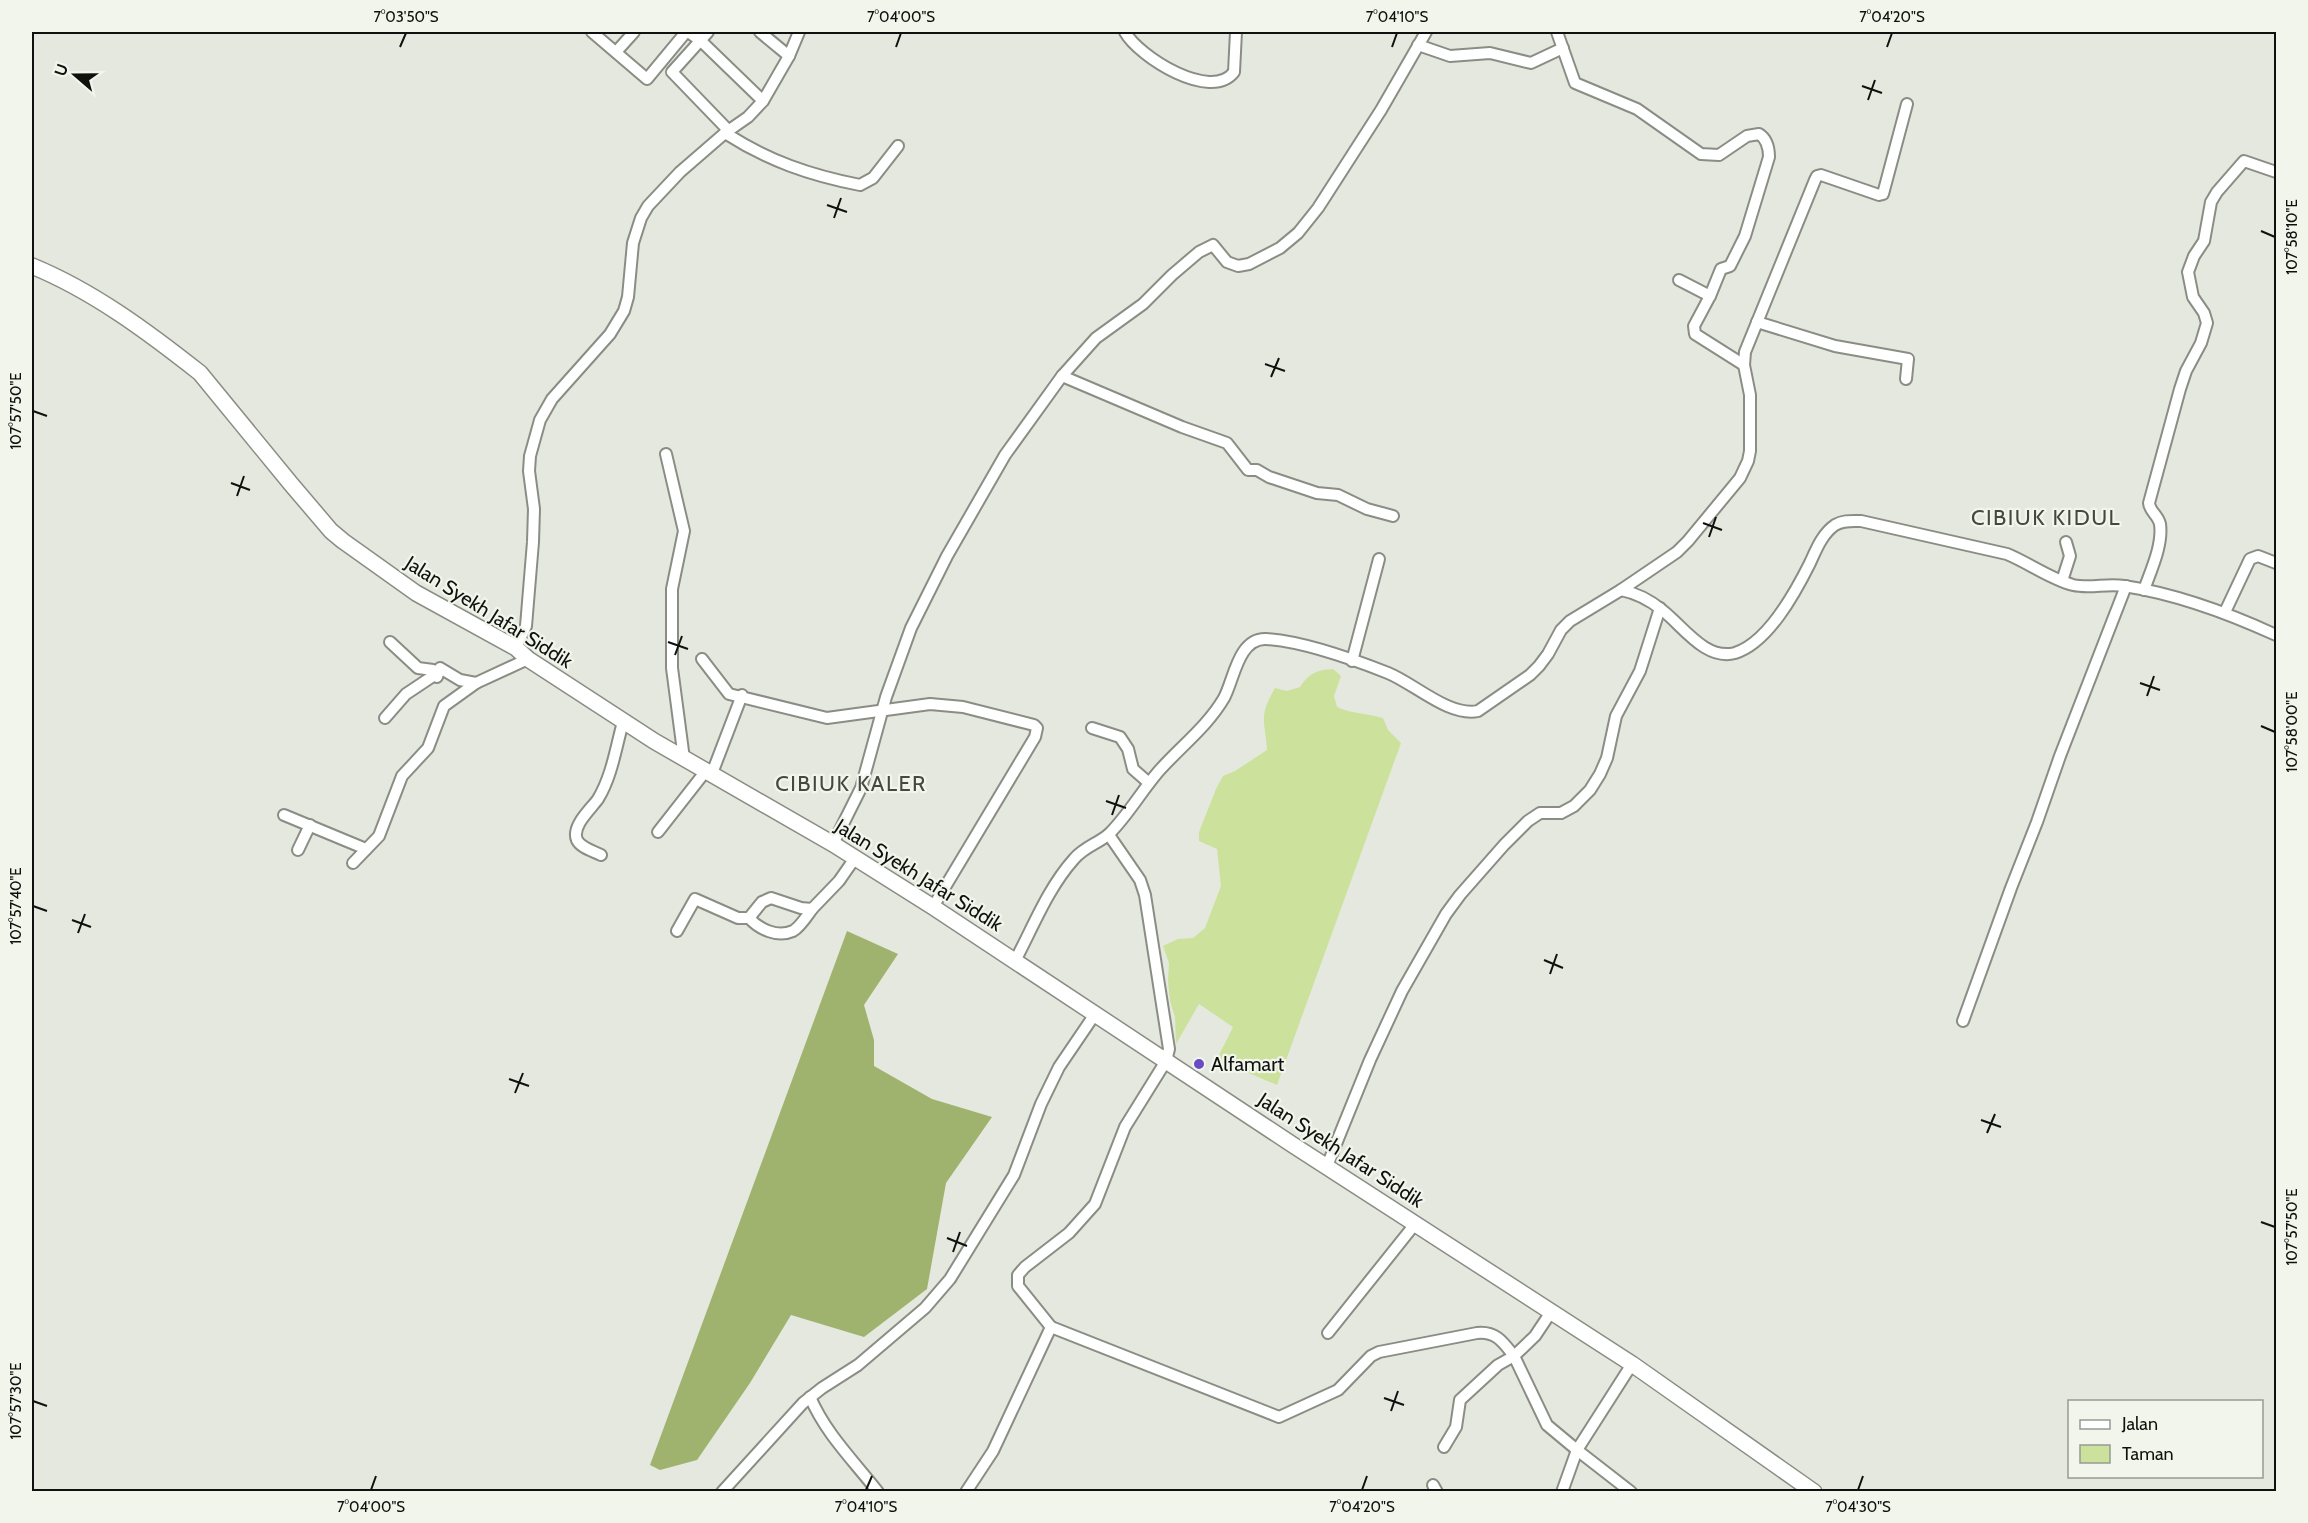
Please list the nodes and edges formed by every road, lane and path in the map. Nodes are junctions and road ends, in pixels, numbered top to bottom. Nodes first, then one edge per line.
1 (592, 32) edge
2 (634, 32) edge
3 (687, 32) edge
4 (708, 32) edge
5 (760, 32) edge
6 (799, 32) edge
7 (1125, 32) edge
8 (1236, 32) edge
9 (1426, 32) edge
10 (1557, 32) edge
11 (700, 41) junction
12 (1418, 45) junction
13 (1563, 48) junction
14 (616, 52) junction
15 (789, 56) junction
16 (763, 101) junction
17 (1907, 104) dead end
18 (727, 132) junction
19 (897, 146) dead end
20 (2277, 172) edge
21 (32, 266) edge
22 (1679, 280) dead end
23 (1710, 296) junction
24 (1757, 322) junction
25 (1744, 365) junction
26 (1062, 376) junction
27 (1906, 379) dead end
28 (666, 454) dead end
29 (1393, 516) dead end
30 (2066, 542) dead end
31 (1379, 559) dead end
32 (2277, 563) edge
33 (2062, 581) junction
34 (2126, 586) junction
35 (1621, 590) junction
36 (2144, 590) junction
37 (1660, 608) junction
38 (2225, 612) junction
39 (2277, 635) edge
40 (390, 642) dead end
41 (516, 648) junction
42 (528, 659) junction
43 (702, 659) dead end
44 (1352, 661) junction
45 (436, 674) junction
46 (476, 683) junction
47 (742, 695) junction
48 (882, 710) junction
49 (385, 718) dead end
50 (623, 722) junction
51 (1092, 728) dead end
52 (684, 759) junction
53 (708, 774) junction
54 (1149, 783) junction
55 (284, 815) dead end
56 (310, 825) junction
57 (658, 832) dead end
58 (1109, 835) junction
59 (833, 844) junction
60 (366, 849) junction
61 (298, 850) dead end
62 (601, 855) dead end
63 (855, 858) junction
64 (353, 863) dead end
65 (933, 907) junction
66 (812, 909) junction
67 (749, 918) junction
68 (678, 931) dead end
69 (1016, 961) junction
70 (1095, 1014) junction
71 (1963, 1021) dead end
72 (1166, 1061) junction
73 (1327, 1166) junction
74 (1415, 1224) junction
75 (1551, 1312) junction
76 (1051, 1327) junction
77 (1328, 1333) dead end
78 (1514, 1356) junction
79 (1632, 1364) junction
80 (810, 1397) junction
81 (1444, 1447) dead end
82 (1577, 1450) junction
83 (722, 1491) edge
84 (878, 1491) edge
85 (966, 1491) edge
86 (1562, 1491) edge
87 (1631, 1491) edge
88 (1814, 1491) edge

1 - 14 street
2 - 14 street
3 - 11 street
3 - 14 street
4 - 11 street
5 - 15 street
6 - 15 street
7 - 8 street
9 - 12 street
10 - 13 street
11 - 16 street
11 - 18 street
12 - 13 street
12 - 26 street
13 - 23 street
15 - 16 street
16 - 18 street
17 - 24 street
18 - 19 street
18 - 41 street
20 - 36 street
21 - 41 main road, Jalan Syekh Jafar Siddik
22 - 23 street
23 - 25 street
24 - 25 street
24 - 27 street
25 - 35 street
26 - 29 street
26 - 48 street
28 - 52 street
30 - 33 street
31 - 44 street
32 - 38 street
33 - 34 street
33 - 37 street
34 - 36 street
34 - 71 street
35 - 37 street
35 - 44 street
36 - 38 street
37 - 73 street
38 - 39 street
40 - 45 street
41 - 42 main road, Jalan Syekh Jafar Siddik
42 - 46 street
42 - 50 main road, Jalan Syekh Jafar Siddik
43 - 47 street
44 - 54 street
45 - 46 street
45 - 49 street
46 - 60 street
47 - 48 street
47 - 53 street
48 - 59 street
48 - 65 street
50 - 52 main road, Jalan Syekh Jafar Siddik
50 - 62 street
51 - 54 street
52 - 53 main road, Jalan Syekh Jafar Siddik
53 - 57 street
53 - 59 main road, Jalan Syekh Jafar Siddik
54 - 58 street
55 - 56 street
56 - 60 street
56 - 61 street
58 - 69 street
58 - 72 street
59 - 63 main road, Jalan Syekh Jafar Siddik
60 - 64 street
63 - 65 main road, Jalan Syekh Jafar Siddik
63 - 66 street
65 - 69 main road, Jalan Syekh Jafar Siddik
66 - 67 street
66 - 67 street
67 - 68 street
69 - 70 main road, Jalan Syekh Jafar Siddik
70 - 72 main road, Jalan Syekh Jafar Siddik
70 - 80 street
72 - 73 main road, Jalan Syekh Jafar Siddik
72 - 76 street
73 - 74 main road, Jalan Syekh Jafar Siddik
74 - 75 main road, Jalan Syekh Jafar Siddik
74 - 77 street
75 - 78 street
75 - 79 main road, Jalan Syekh Jafar Siddik
76 - 78 street
76 - 85 street
78 - 81 street
78 - 82 street
79 - 82 street
79 - 88 main road, Jalan Syekh Jafar Siddik
80 - 83 street
80 - 84 street
82 - 86 street
82 - 87 street

